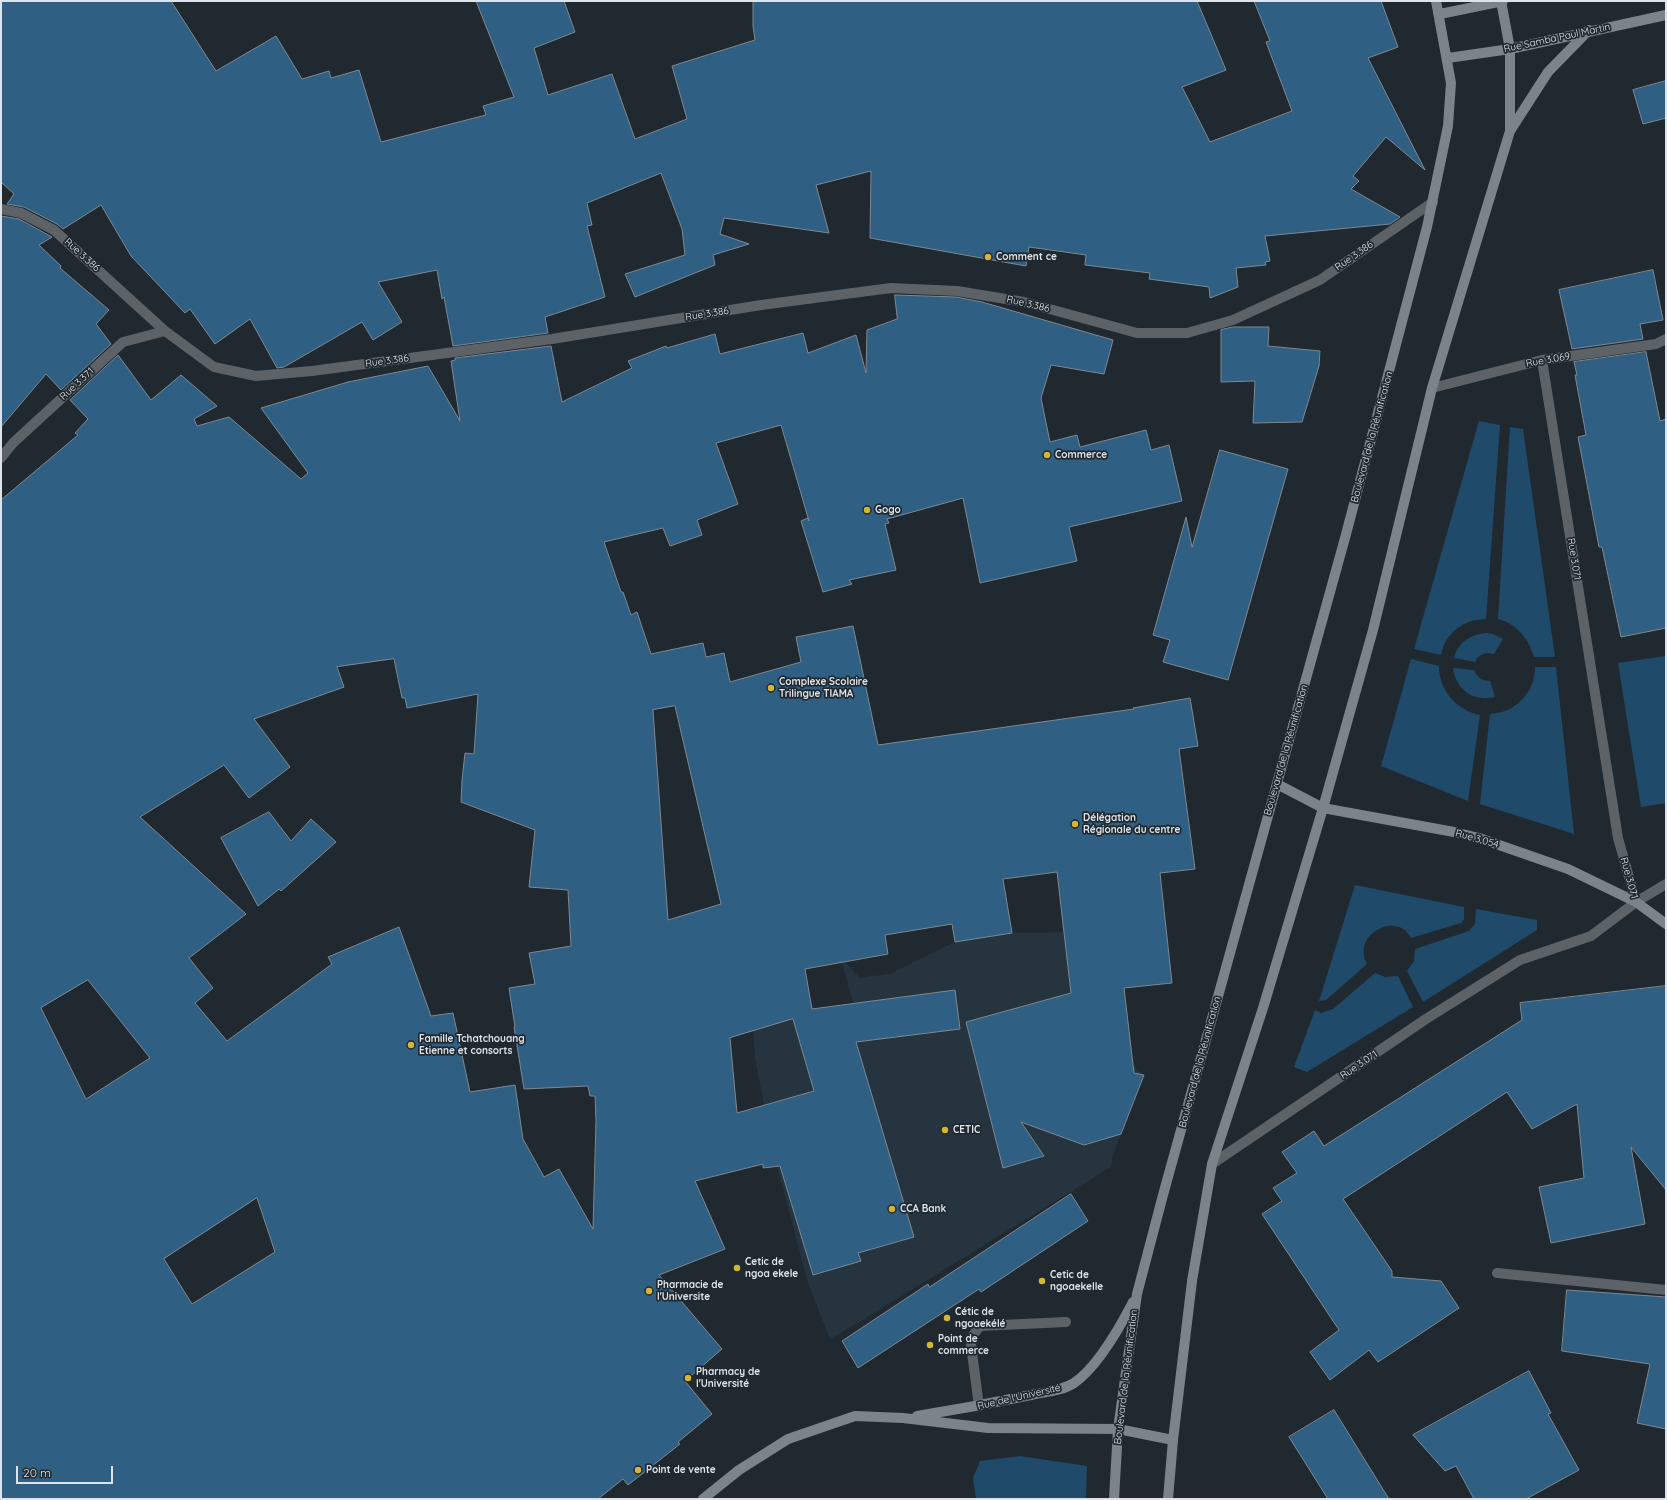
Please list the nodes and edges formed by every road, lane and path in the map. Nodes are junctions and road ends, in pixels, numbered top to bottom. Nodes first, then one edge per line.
1 (1436, 1) edge
2 (1502, 1) edge
3 (1440, 14) junction
4 (1666, 15) edge
5 (1589, 30) junction
6 (1510, 49) junction
7 (1448, 58) junction
8 (1510, 131) junction
9 (1433, 202) junction
10 (1, 209) edge
11 (165, 331) junction
12 (1666, 339) edge
13 (1542, 360) junction
14 (1432, 388) junction
15 (1, 458) edge
16 (1277, 784) junction
17 (1323, 808) junction
18 (1666, 884) edge
19 (1636, 902) junction
20 (1666, 924) edge
21 (1212, 1164) junction
22 (1497, 1273) dead end
23 (1666, 1290) edge
24 (1136, 1294) junction
25 (1066, 1322) dead end
26 (979, 1406) junction
27 (903, 1418) junction
28 (1118, 1429) junction
29 (1173, 1440) junction
30 (703, 1499) edge
31 (1114, 1499) edge
32 (1168, 1499) edge

1 - 3 main road, Boulevard de la Réunification
2 - 3 main road
2 - 6 main road
3 - 7 main road, Boulevard de la Réunification
4 - 5 main road, Rue Samba Paul Martin
5 - 6 main road, Rue Samba Paul Martin
5 - 8 main road
6 - 7 main road, Rue Samba Paul Martin
6 - 8 main road
7 - 9 main road, Boulevard de la Réunification
8 - 14 main road
9 - 11 street, Rue 3.386
9 - 16 main road, Boulevard de la Réunification
10 - 11 street, Rue 3.386
11 - 15 street, Rue 3.371
12 - 13 street, Rue 3.069
13 - 14 street, Rue 3.069
13 - 19 street, Rue 3.071
14 - 17 main road
16 - 17 main road, Rue 3.054
16 - 24 main road, Boulevard de la Réunification
17 - 19 main road, Rue 3.054
17 - 21 main road
18 - 19 street
19 - 20 main road, Rue 3.054
19 - 21 street, Rue 3.071
21 - 29 main road
22 - 23 street
24 - 26 main road, Rue de l'Université
24 - 28 main road, Boulevard de la Réunification
25 - 26 street
26 - 27 main road, Rue de l'Université
27 - 28 main road, Rue de l'Université
27 - 30 main road, Rue de l'Université
28 - 29 main road, Rue de l'Université
28 - 31 main road, Boulevard de la Réunification
29 - 32 main road

